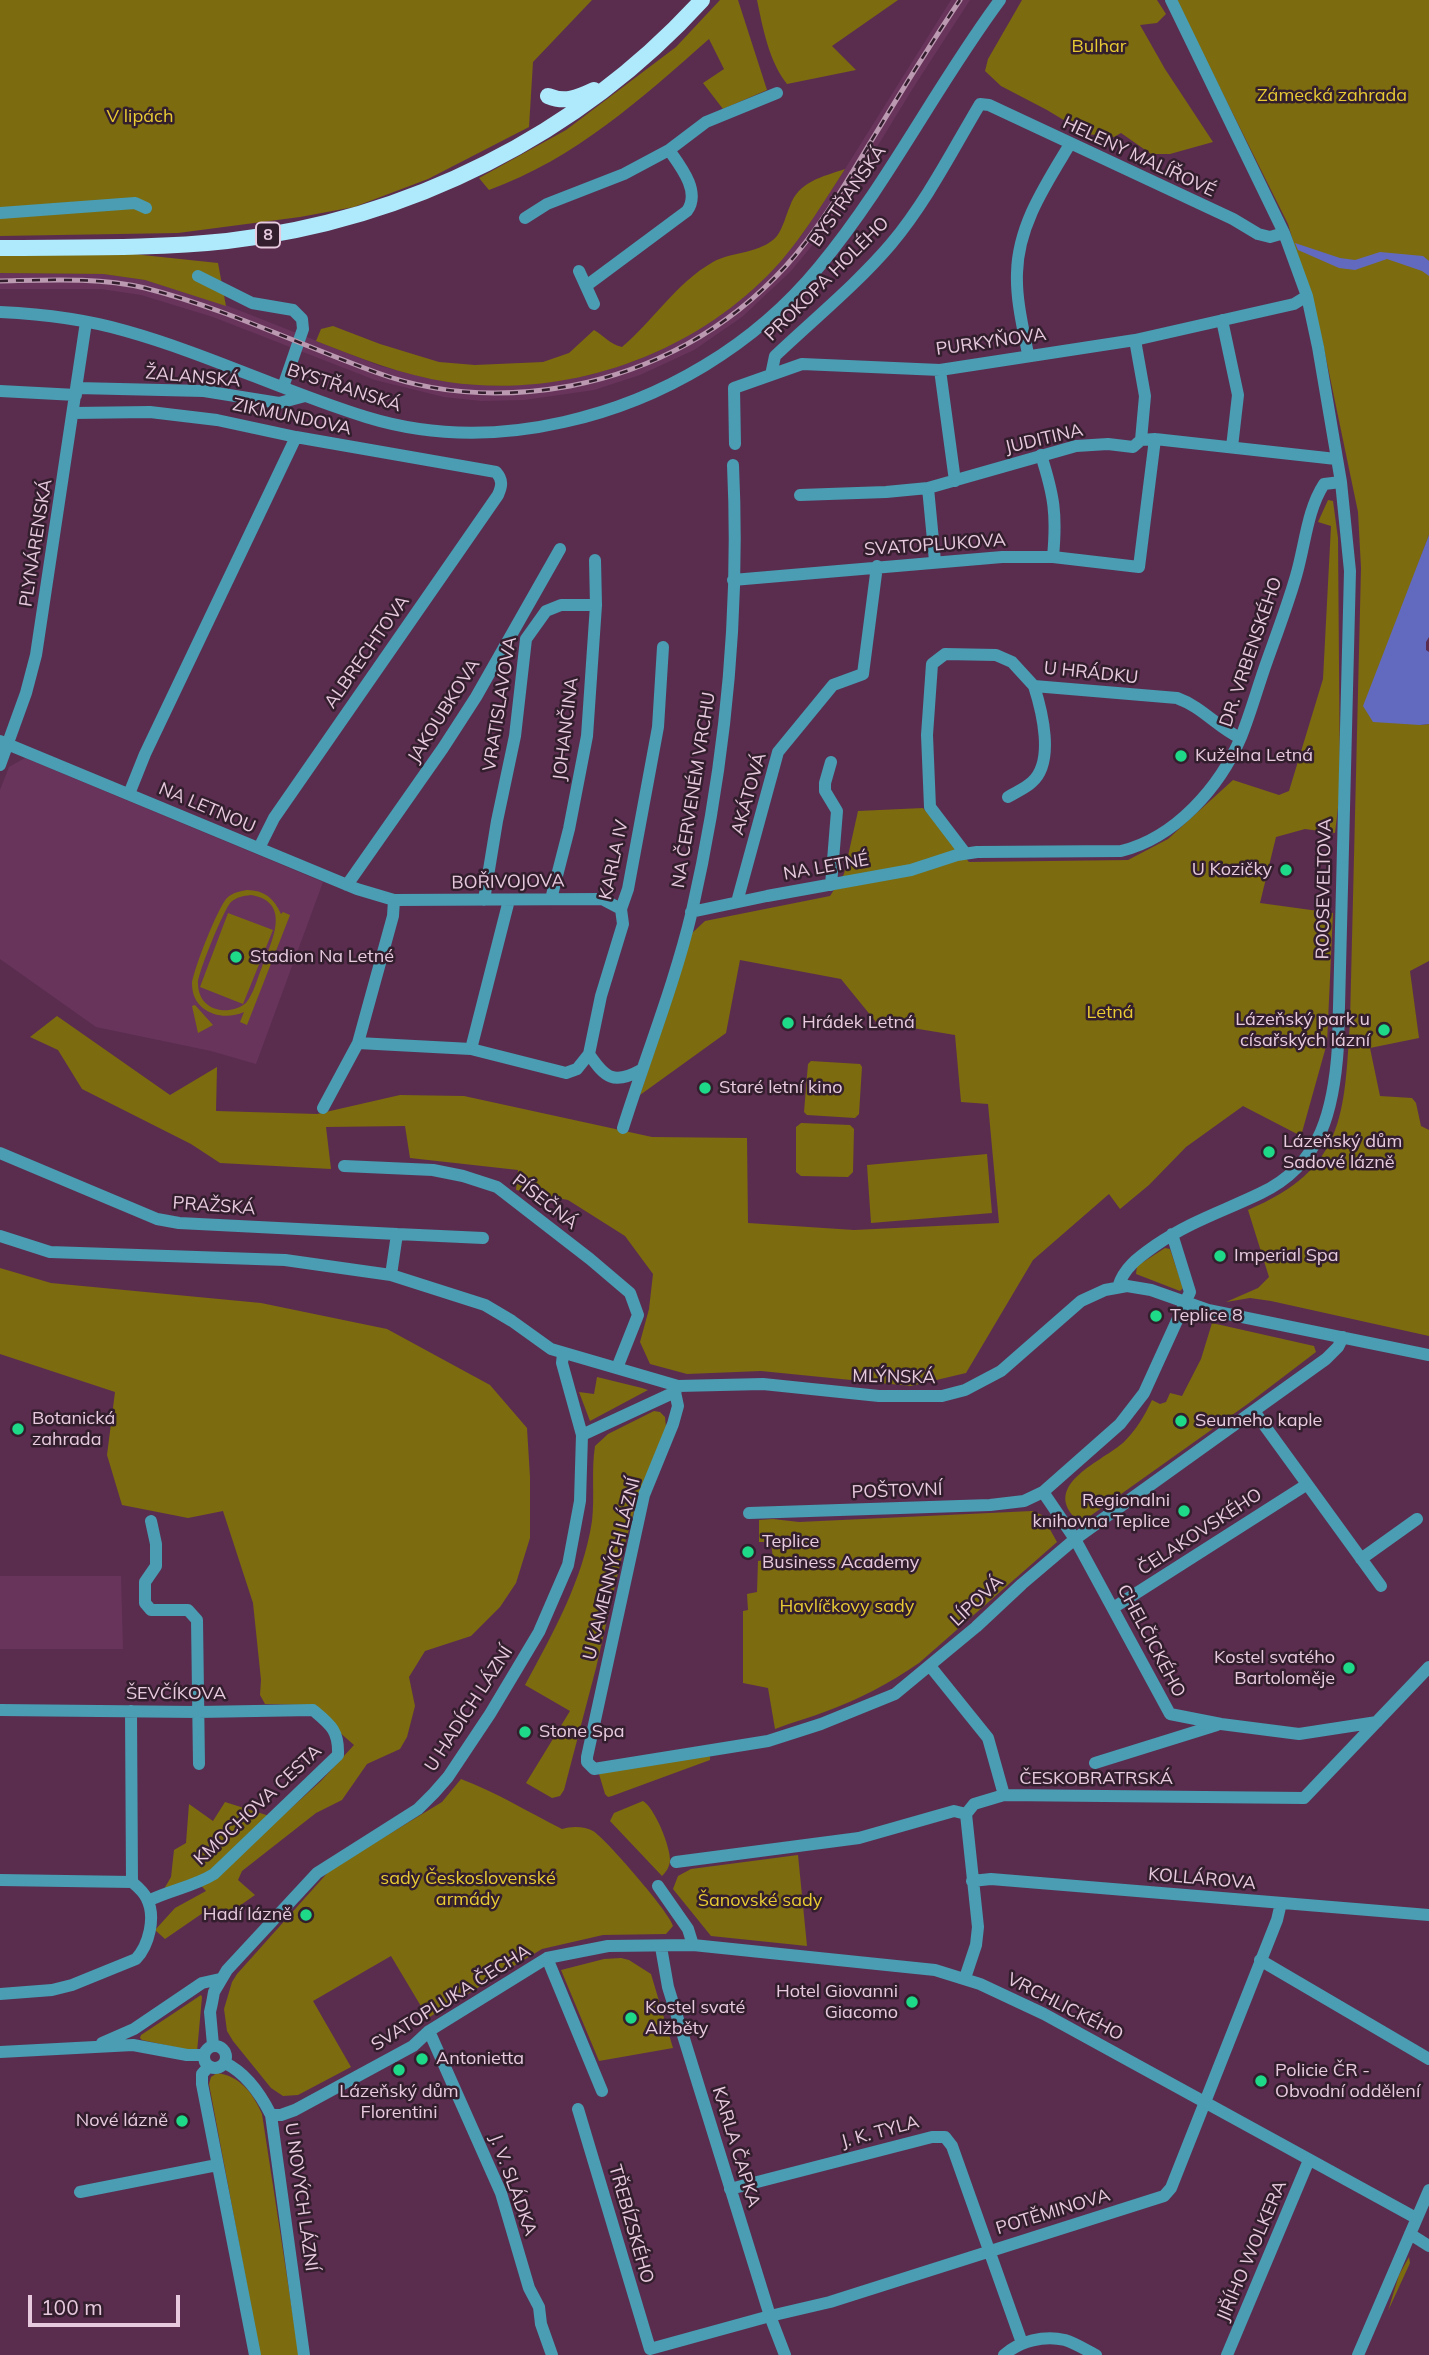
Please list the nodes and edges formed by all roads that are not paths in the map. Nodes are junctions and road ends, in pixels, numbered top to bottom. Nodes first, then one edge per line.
1 (702, 0) edge
2 (1000, 0) edge
3 (1171, 0) edge
4 (626, 73) junction
5 (777, 93) dead end
6 (548, 96) dead end
7 (980, 104) joint
8 (1070, 144) junction
9 (669, 150) junction
10 (146, 208) dead end
11 (0, 213) edge
12 (525, 218) dead end
13 (1284, 233) junction
14 (0, 248) edge
15 (579, 271) dead end
16 (198, 276) dead end
17 (586, 286) junction
18 (1307, 296) junction
19 (594, 304) dead end
20 (0, 312) edge
21 (1222, 320) junction
22 (86, 322) junction
23 (1135, 340) junction
24 (1028, 354) junction
25 (940, 370) junction
26 (771, 375) junction
27 (283, 387) junction
28 (0, 391) edge
29 (77, 392) junction
30 (306, 396) junction
31 (73, 413) junction
32 (296, 437) junction
33 (1155, 439) junction
34 (1141, 440) junction
35 (735, 444) dead end
36 (1232, 447) junction
37 (1041, 455) junction
38 (1336, 459) junction
39 (733, 464) dead end
40 (500, 476) joint
41 (955, 481) junction
42 (1340, 482) junction
43 (929, 488) junction
44 (800, 495) dead end
45 (560, 549) dead end
46 (1053, 557) junction
47 (595, 560) dead end
48 (935, 561) junction
49 (877, 566) junction
50 (733, 580) junction
51 (596, 605) junction
52 (663, 647) dead end
53 (1034, 686) junction
54 (1240, 738) junction
55 (4, 742) edge
56 (831, 762) dead end
57 (0, 765) edge
58 (129, 794) junction
59 (1008, 797) dead end
60 (259, 848) junction
61 (965, 853) junction
62 (347, 885) junction
63 (831, 885) junction
64 (551, 899) junction
65 (394, 900) junction
66 (484, 900) junction
67 (509, 900) junction
68 (737, 902) junction
69 (621, 909) junction
70 (691, 912) junction
71 (358, 1043) junction
72 (471, 1049) junction
73 (589, 1054) junction
74 (641, 1070) junction
75 (323, 1108) dead end
76 (622, 1128) dead end
77 (0, 1153) edge
78 (344, 1166) dead end
79 (397, 1234) junction
80 (1172, 1234) junction
81 (0, 1236) edge
82 (483, 1238) dead end
83 (391, 1275) junction
84 (1118, 1287) junction
85 (1185, 1302) junction
86 (1343, 1338) junction
87 (563, 1354) junction
88 (1429, 1356) edge
89 (617, 1368) junction
90 (677, 1389) junction
91 (1254, 1411) junction
92 (582, 1435) junction
93 (1306, 1485) junction
94 (1043, 1492) junction
95 (749, 1513) dead end
96 (1417, 1519) dead end
97 (151, 1521) dead end
98 (1075, 1539) junction
99 (1361, 1559) junction
100 (1381, 1586) dead end
101 (1113, 1608) junction
102 (930, 1666) junction
103 (1429, 1667) edge
104 (0, 1710) edge
105 (131, 1711) junction
106 (198, 1712) junction
107 (1377, 1722) junction
108 (1221, 1724) junction
109 (338, 1738) joint
110 (587, 1757) joint
111 (1095, 1763) dead end
112 (199, 1765) dead end
113 (1004, 1796) junction
114 (965, 1814) junction
115 (676, 1862) dead end
116 (0, 1880) edge
117 (972, 1881) junction
118 (132, 1882) junction
119 (658, 1885) dead end
120 (148, 1900) junction
121 (1281, 1903) junction
122 (1429, 1914) edge
123 (693, 1945) junction
124 (661, 1947) junction
125 (547, 1958) junction
126 (1260, 1960) junction
127 (965, 1978) junction
128 (220, 1979) junction
129 (0, 1994) edge
130 (429, 2031) junction
131 (96, 2046) junction
132 (0, 2052) edge
133 (209, 2055) junction
134 (1429, 2059) edge
135 (225, 2063) junction
136 (602, 2091) dead end
137 (1205, 2102) junction
138 (578, 2109) dead end
139 (271, 2115) junction
140 (1309, 2160) junction
141 (217, 2165) junction
142 (730, 2189) junction
143 (1429, 2190) edge
144 (80, 2192) dead end
145 (1426, 2207) edge
146 (1416, 2218) junction
147 (1409, 2234) junction
148 (1429, 2246) edge
149 (989, 2251) junction
150 (770, 2316) junction
151 (1022, 2343) junction
152 (650, 2349) joint
153 (255, 2355) edge
154 (304, 2355) edge
155 (552, 2355) edge
156 (785, 2355) edge
157 (1004, 2355) edge
158 (1096, 2355) edge
159 (1227, 2355) edge
160 (1358, 2355) edge

1 - 4 main road, 8
2 - 30 street, BYSTŘANSKÁ
3 - 13 street, ROOSEVELTOVA
4 - 6 main road
4 - 14 main road, 8
5 - 9 street
7 - 8 street, HELENY MALÍŘOVÉ
7 - 26 street, PROKOPA HOLÉHO
8 - 13 street, HELENY MALÍŘOVÉ
8 - 24 street
9 - 12 street
9 - 17 street
10 - 11 street
13 - 18 street, ROOSEVELTOVA
15 - 17 street
16 - 27 street
17 - 19 street
18 - 21 street, PURKYŇOVA
18 - 38 street, ROOSEVELTOVA
20 - 22 street, BYSTŘANSKÁ
21 - 23 street, PURKYŇOVA
21 - 36 street
22 - 27 street, BYSTŘANSKÁ
22 - 29 street, PLYNÁRENSKÁ
23 - 24 street, PURKYŇOVA
23 - 34 street
24 - 25 street, PURKYŇOVA
25 - 26 street, PURKYŇOVA
25 - 41 street
26 - 35 street, PURKYŇOVA
27 - 30 street, BYSTŘANSKÁ
28 - 29 street, ŽALANSKÁ
29 - 30 street, ŽALANSKÁ
29 - 31 street, PLYNÁRENSKÁ
31 - 32 street, ZIKMUNDOVA
31 - 55 street, PLYNÁRENSKÁ
32 - 40 street, ZIKMUNDOVA
32 - 58 street
33 - 34 street, JUDITINA
33 - 36 street, JUDITINA
33 - 46 street, SVATOPLUKOVA
34 - 37 street, JUDITINA
36 - 38 street, JUDITINA
37 - 41 street, JUDITINA
37 - 46 street
38 - 42 street, ROOSEVELTOVA
39 - 50 street, NA ČERVENÉM VRCHU
40 - 60 street, ALBRECHTOVA
41 - 43 street, JUDITINA
42 - 54 street, DR. VRBENSKÉHO
42 - 80 street, ROOSEVELTOVA
43 - 44 street, JUDITINA
43 - 48 street
45 - 62 street, JAKOUBKOVA
46 - 48 street, SVATOPLUKOVA
47 - 51 street, JOHANČINA
48 - 49 street, SVATOPLUKOVA
49 - 50 street, SVATOPLUKOVA
49 - 68 street, AKÁTOVÁ
50 - 70 street, NA ČERVENÉM VRCHU
51 - 64 street, JOHANČINA
51 - 66 street, VRATISLAVOVA
52 - 69 street, KARLA IV
53 - 54 street, U HRÁDKU
53 - 59 street
53 - 61 street, U HRÁDKU
54 - 61 street, DR. VRBENSKÉHO
55 - 57 street, PLYNÁRENSKÁ
55 - 58 street, NA LETNOU
56 - 63 street
58 - 60 street, NA LETNOU
60 - 62 street, NA LETNOU
61 - 63 street, NA LETNÉ
62 - 65 street, NA LETNOU
63 - 68 street, NA LETNÉ
64 - 67 street, BOŘIVOJOVA
64 - 69 street, BOŘIVOJOVA
65 - 66 street, BOŘIVOJOVA
65 - 71 street
66 - 67 street, BOŘIVOJOVA
67 - 72 street
68 - 70 street, NA LETNÉ
69 - 73 street, KARLA IV
70 - 74 street, NA ČERVENÉM VRCHU
71 - 72 street
71 - 75 street
72 - 73 street
73 - 74 street
74 - 76 street, NA ČERVENÉM VRCHU
77 - 79 street, PRAŽSKÁ
78 - 89 street, PÍSEČNÁ
79 - 82 street, PRAŽSKÁ
79 - 83 street
80 - 84 street, ROOSEVELTOVA
80 - 85 street
81 - 83 street
83 - 87 street
84 - 85 street
84 - 90 street, MLÝNSKÁ
85 - 86 street
85 - 94 street, POŠTOVNÍ
86 - 88 street
86 - 91 street, LÍPOVÁ
87 - 89 street
87 - 92 street, U HADÍCH LÁZNÍ
89 - 90 street
90 - 92 street
90 - 110 street, U KAMENNÝCH LÁZNÍ
91 - 93 street
91 - 98 street, LÍPOVÁ
92 - 128 street, U HADÍCH LÁZNÍ
93 - 99 street
93 - 101 street, ČELAKOVSKÉHO
94 - 95 street, POŠTOVNÍ
94 - 98 street
96 - 99 street
97 - 106 street
98 - 101 street, CHELČICKÉHO
98 - 102 street, LÍPOVÁ
99 - 100 street
101 - 108 street, CHELČICKÉHO
102 - 110 street, LÍPOVÁ
102 - 113 street
103 - 107 street, ČESKOBRATRSKÁ
104 - 105 street, ŠEVČÍKOVA
105 - 106 street, ŠEVČÍKOVA
105 - 118 street
106 - 109 street, ŠEVČÍKOVA
106 - 112 street
107 - 108 street, CHELČICKÉHO
107 - 113 street, ČESKOBRATRSKÁ
108 - 111 street, CHELČICKÉHO
109 - 120 street, KMOCHOVA CESTA
113 - 114 street, ČESKOBRATRSKÁ
114 - 115 street, ČESKOBRATRSKÁ
114 - 117 street
116 - 118 street
117 - 121 street, KOLLÁROVA
117 - 127 street
118 - 120 street
119 - 123 street
120 - 129 street
121 - 122 street, KOLLÁROVA
121 - 126 street, POTĚMINOVA
123 - 124 street, VRCHLICKÉHO
123 - 127 street, VRCHLICKÉHO
124 - 125 street, SVATOPLUKA ČECHA
124 - 142 street, KARLA ČAPKA
125 - 130 street, SVATOPLUKA ČECHA
125 - 136 street
126 - 134 street
126 - 137 street, POTĚMINOVA
127 - 137 street, VRCHLICKÉHO
128 - 131 street, U HADÍCH LÁZNÍ
128 - 133 street, U NOVÝCH LÁZNÍ
130 - 139 street, SVATOPLUKA ČECHA
130 - 155 street, J. V. SLÁDKA
131 - 132 street
131 - 133 street
133 - 135 street
133 - 135 street, U NOVÝCH LÁZNÍ
133 - 141 street, U NOVÝCH LÁZNÍ
135 - 139 street, U NOVÝCH LÁZNÍ
137 - 140 street, VRCHLICKÉHO
137 - 149 street, POTĚMINOVA
138 - 152 street, TŘEBÍZSKÉHO
139 - 154 street, U NOVÝCH LÁZNÍ
140 - 146 street, VRCHLICKÉHO
140 - 159 street, JIŘÍHO WOLKERA
141 - 144 street
141 - 153 street, U NOVÝCH LÁZNÍ
142 - 149 street, J. K. TYLA
142 - 150 street, KARLA ČAPKA
143 - 145 street
145 - 146 street
146 - 147 street
147 - 148 street
147 - 160 street
149 - 150 street, POTĚMINOVA
149 - 151 street, J. K. TYLA
150 - 152 street, POTĚMINOVA
150 - 156 street, KARLA ČAPKA
151 - 157 street
151 - 158 street

